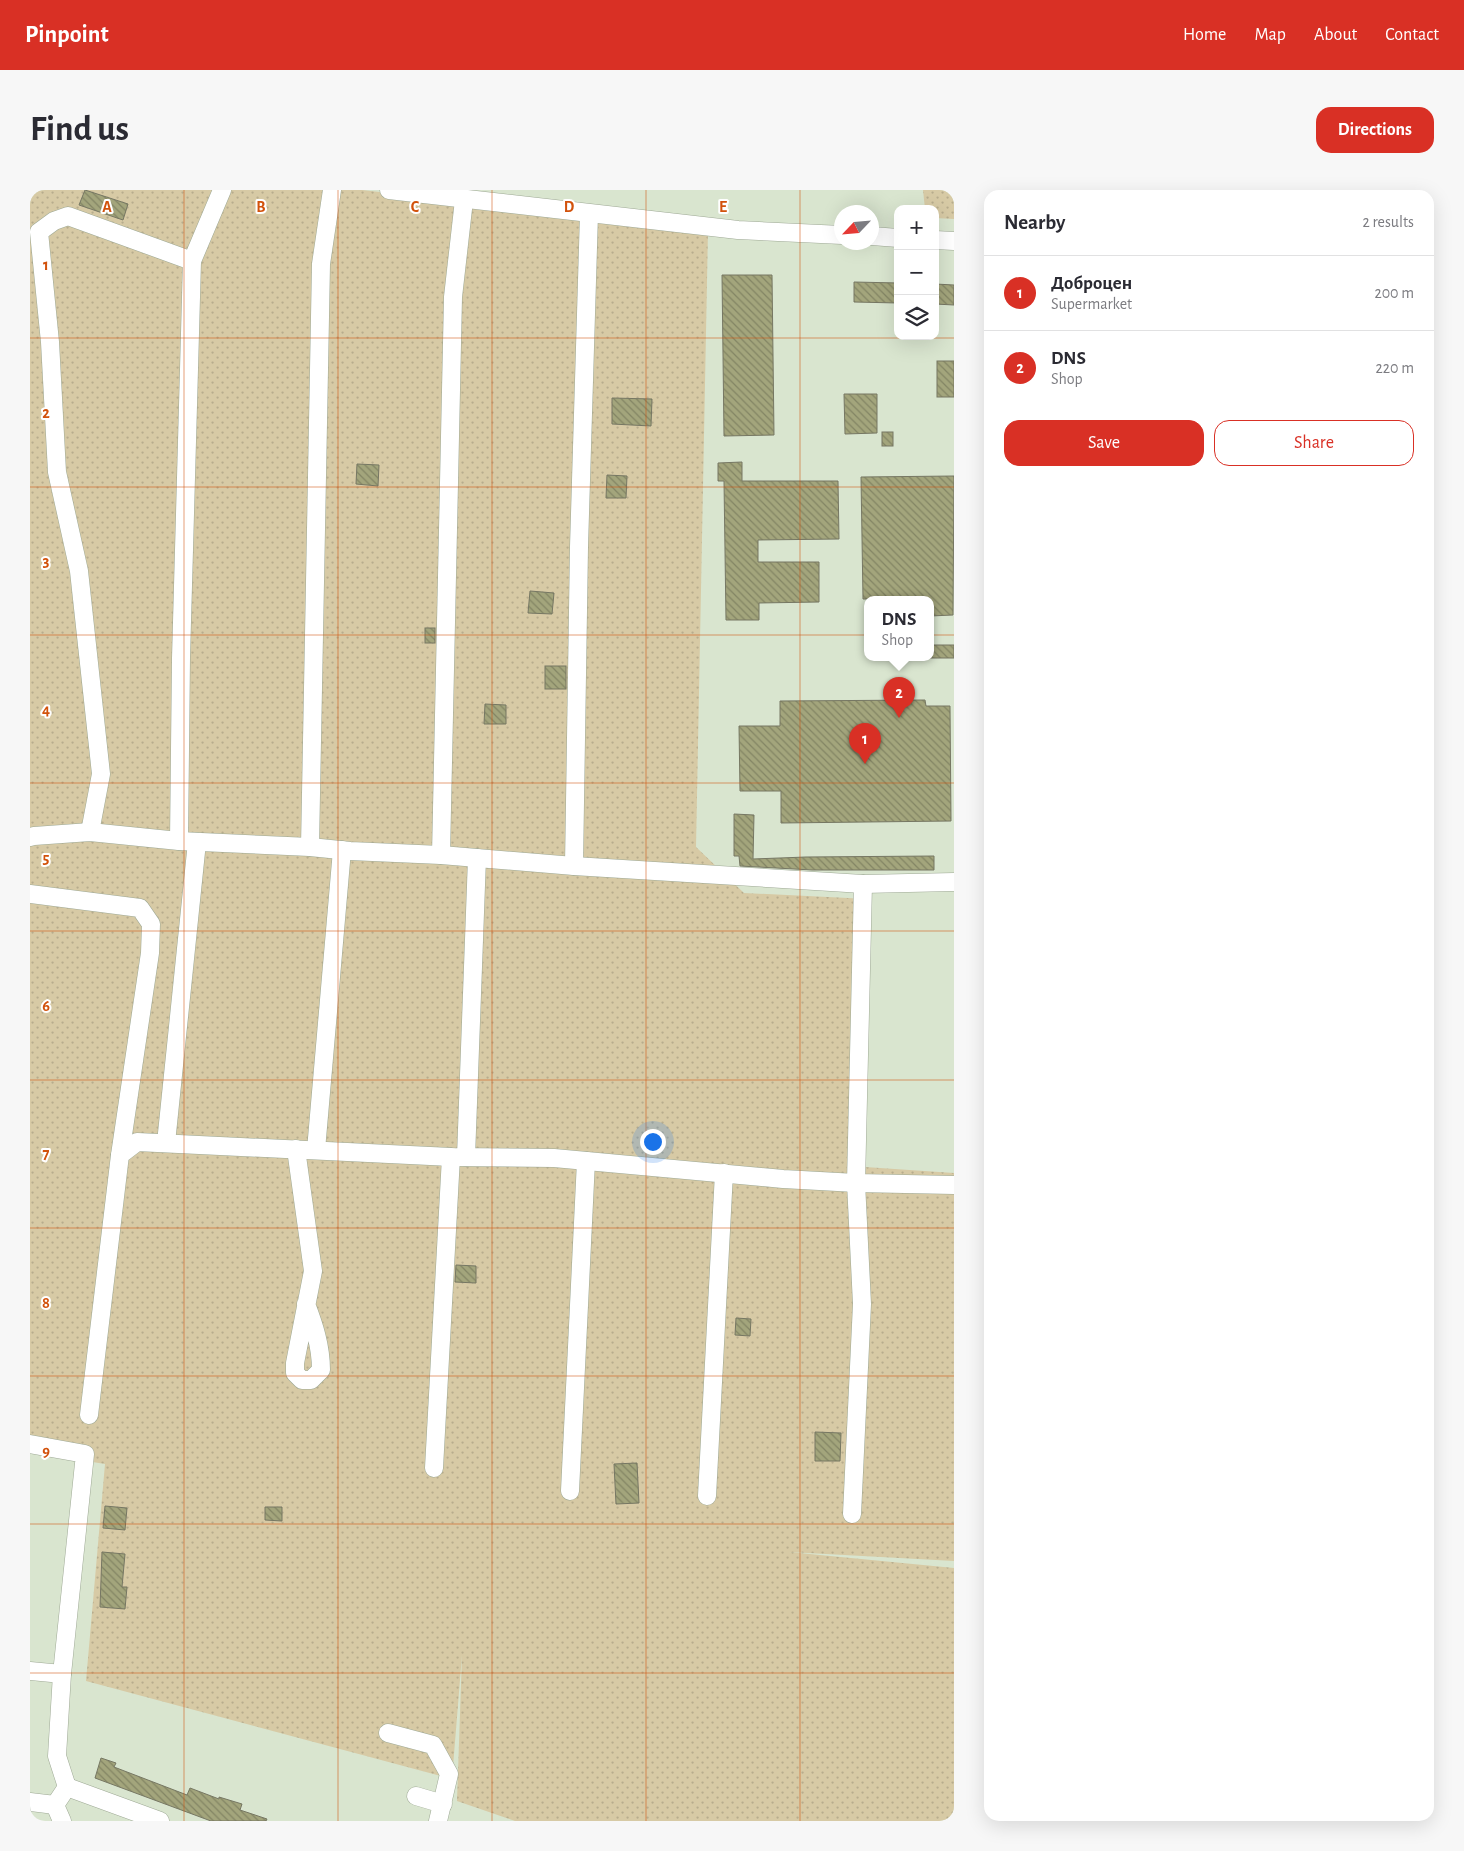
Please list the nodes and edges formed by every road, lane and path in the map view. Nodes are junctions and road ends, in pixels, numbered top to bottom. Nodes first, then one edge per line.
1 (222, 190) edge
2 (332, 190) edge
3 (388, 190) edge
4 (464, 200) junction
5 (589, 214) junction
6 (834, 235) edge
7 (879, 237) edge
8 (894, 238) edge
9 (939, 240) edge
10 (954, 241) edge
11 (192, 261) junction
12 (90, 832) junction
13 (31, 834) edge
14 (179, 841) junction
15 (197, 842) junction
16 (310, 847) junction
17 (342, 850) junction
18 (442, 855) junction
19 (477, 858) junction
20 (574, 866) junction
21 (954, 882) edge
22 (864, 884) junction
23 (30, 894) edge
24 (166, 1143) junction
25 (296, 1149) junction
26 (316, 1150) junction
27 (120, 1155) junction
28 (459, 1157) junction
29 (586, 1161) junction
30 (724, 1173) junction
31 (856, 1183) junction
32 (954, 1186) edge
33 (306, 1304) dead end
34 (89, 1414) dead end
35 (30, 1444) edge
36 (434, 1468) dead end
37 (570, 1491) dead end
38 (707, 1496) dead end
39 (852, 1514) dead end
40 (30, 1671) edge
41 (62, 1674) junction
42 (388, 1733) dead end
43 (68, 1786) junction
44 (416, 1796) dead end
45 (30, 1802) edge
46 (443, 1804) junction
47 (55, 1805) junction
48 (62, 1821) edge
49 (160, 1821) edge
50 (438, 1821) edge

1 - 11 street
2 - 16 street
3 - 4 street
4 - 5 street
4 - 18 street
5 - 6 street
5 - 20 street
7 - 8 street
9 - 10 street
11 - 12 street
11 - 14 street
12 - 13 street
12 - 14 street
14 - 15 street
15 - 16 street
15 - 24 street
16 - 17 street
17 - 18 street
17 - 26 street
18 - 19 street
19 - 20 street
19 - 28 street
20 - 22 street
21 - 22 street
22 - 31 street
23 - 27 street
24 - 25 street
24 - 27 street
25 - 26 street
25 - 33 street
26 - 28 street
27 - 34 street
28 - 29 street
28 - 36 street
29 - 30 street
29 - 37 street
30 - 31 street
30 - 38 street
31 - 32 street
31 - 39 street
35 - 41 street
40 - 41 street
41 - 43 street
42 - 46 street
43 - 47 street
43 - 49 street
44 - 46 street
45 - 47 street
46 - 50 street
47 - 48 street

